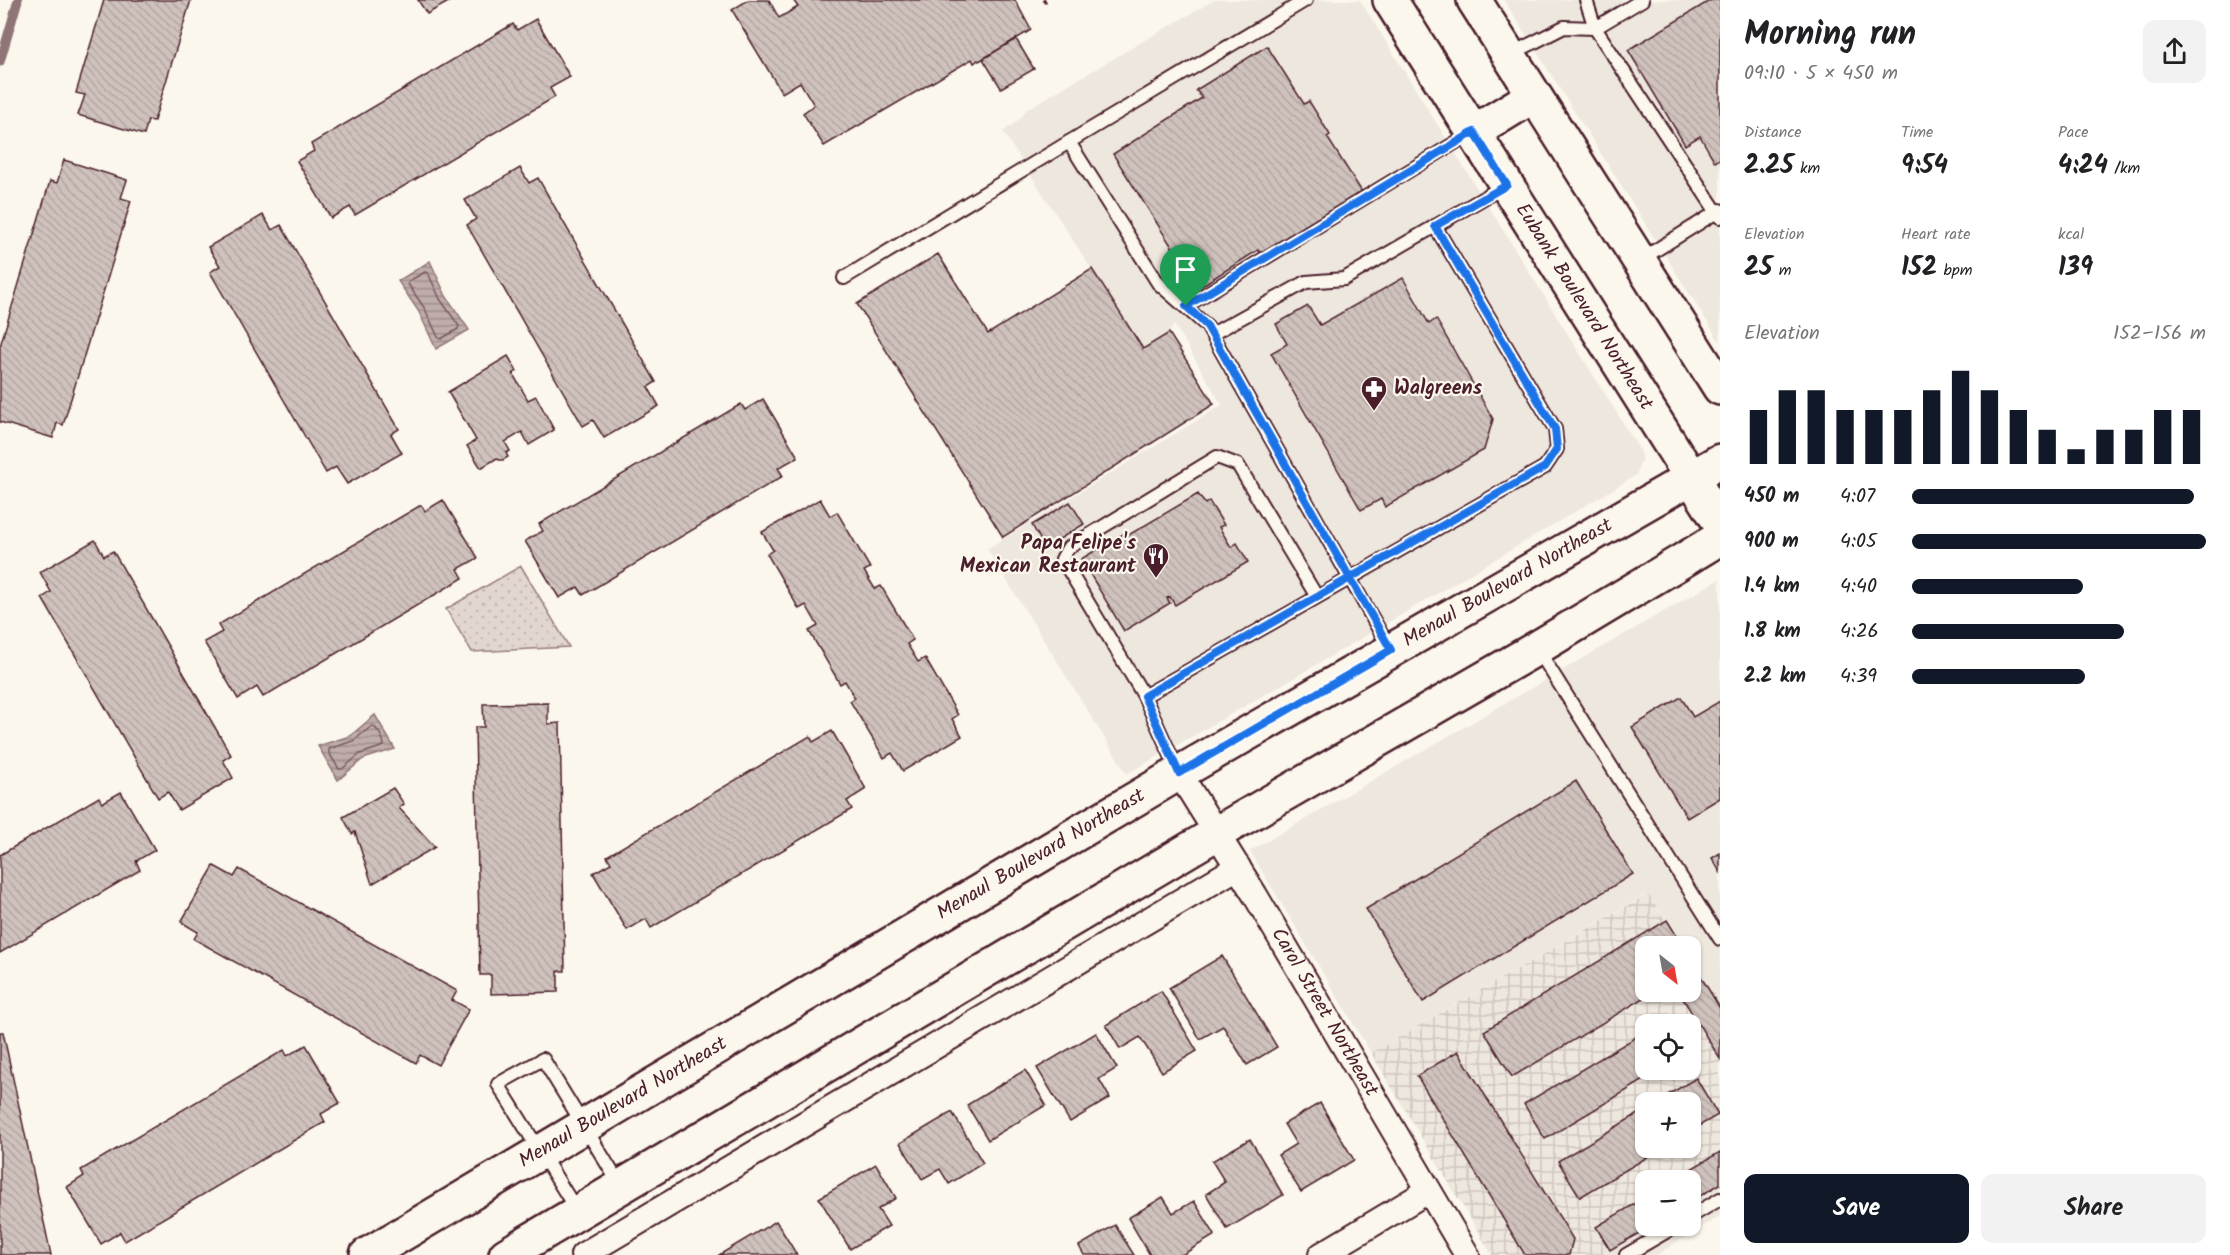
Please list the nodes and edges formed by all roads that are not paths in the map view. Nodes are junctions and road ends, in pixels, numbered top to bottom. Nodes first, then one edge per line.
1 (1306, 0) edge
2 (1390, 0) edge
3 (1474, 0) edge
4 (1586, 0) edge
5 (1642, 0) edge
6 (1595, 28) junction
7 (1508, 55) junction
8 (1533, 96) junction
9 (1474, 132) junction
10 (1069, 142) junction
11 (1507, 185) junction
12 (1719, 213) edge
13 (1435, 226) junction
14 (1639, 261) junction
15 (843, 278) dead end
16 (1186, 306) junction
17 (1212, 334) junction
18 (1720, 388) edge
19 (1720, 460) edge
20 (1692, 477) junction
21 (1720, 523) edge
22 (1720, 538) edge
23 (1350, 578) junction
24 (1317, 597) junction
25 (1537, 648) junction
26 (1391, 650) junction
27 (1144, 696) junction
28 (1179, 773) junction
29 (1217, 834) junction
30 (1238, 867) junction
31 (1720, 939) edge
32 (585, 1126) junction
33 (542, 1152) junction
34 (621, 1186) junction
35 (1428, 1191) junction
36 (1720, 1200) edge
37 (1701, 1211) edge
38 (578, 1212) junction
39 (1659, 1236) edge
40 (367, 1255) edge
41 (506, 1255) edge
42 (583, 1255) edge
43 (1321, 1255) edge
44 (1467, 1255) edge
45 (1626, 1255) edge

1 - 10 lane
2 - 9 main road, Eubank Boulevard Northeast
3 - 7 main road
4 - 6 lane
5 - 6 lane
6 - 7 lane
6 - 12 lane
7 - 8 main road
8 - 9 main road
8 - 14 main road
9 - 11 main road, Eubank Boulevard Northeast
9 - 16 lane
10 - 15 lane
10 - 16 lane
11 - 13 lane
11 - 20 main road, Eubank Boulevard Northeast
12 - 14 lane
13 - 17 lane
13 - 23 lane
14 - 18 main road
16 - 17 lane
17 - 23 lane
19 - 20 main road, Menaul Boulevard Northeast
20 - 21 main road, Eubank Boulevard Northeast
20 - 26 main road, Menaul Boulevard Northeast
22 - 25 main road
23 - 24 lane
23 - 26 lane
24 - 27 lane
24 - 27 lane
25 - 29 main road
25 - 31 lane
26 - 28 main road, Menaul Boulevard Northeast
27 - 28 lane
28 - 29 street, Carol Street Northeast
28 - 32 main road, Menaul Boulevard Northeast
29 - 30 street, Carol Street Northeast
29 - 34 main road
30 - 35 street, Carol Street Northeast
30 - 42 street
32 - 33 main road, Menaul Boulevard Northeast
32 - 33 lane
32 - 34 lane
33 - 38 lane
33 - 40 main road, Menaul Boulevard Northeast
34 - 38 main road
35 - 43 street
35 - 44 street, Carol Street Northeast
36 - 37 lane
38 - 41 main road
39 - 45 lane

